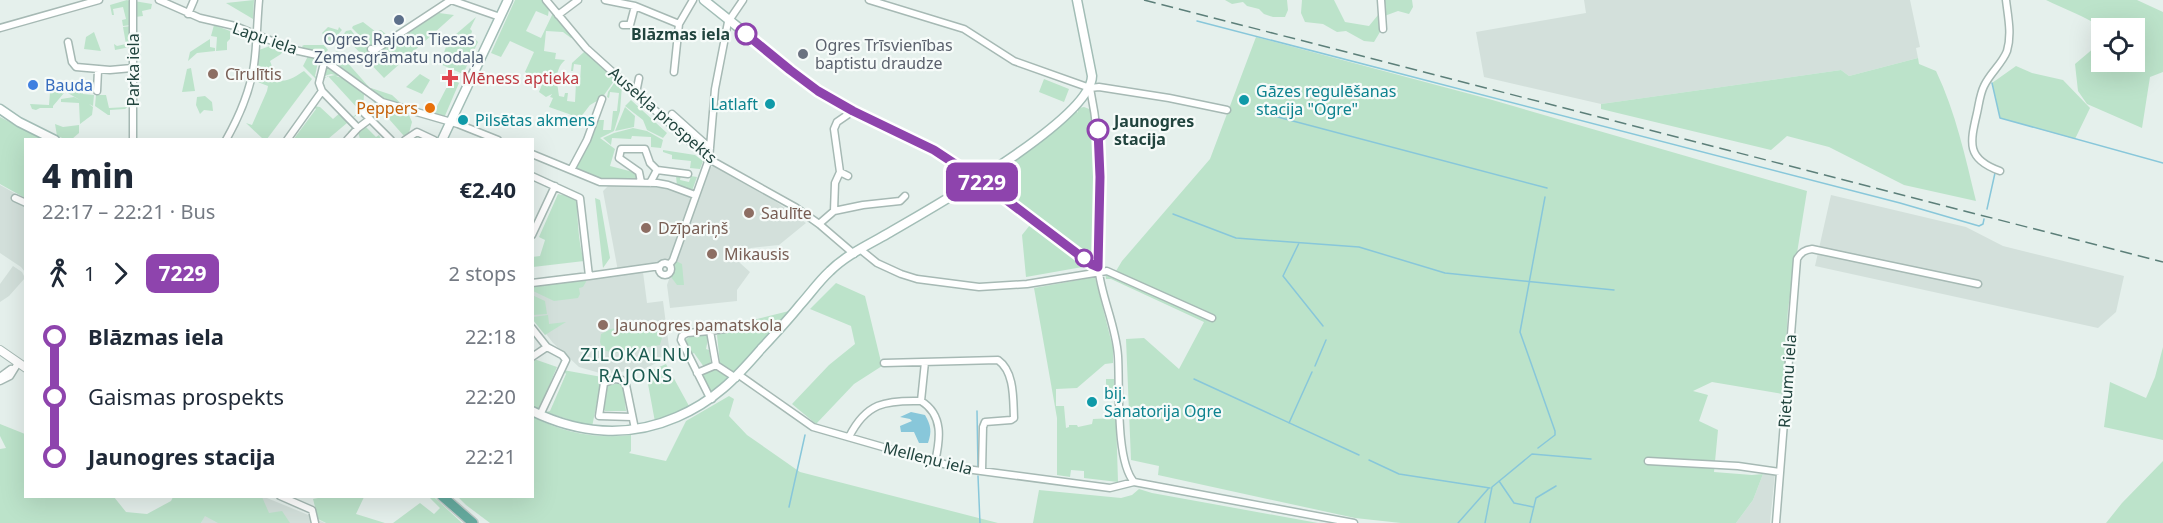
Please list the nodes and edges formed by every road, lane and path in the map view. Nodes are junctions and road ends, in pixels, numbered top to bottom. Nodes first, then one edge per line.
1 (99, 0) edge
2 (133, 0) edge
3 (159, 0) edge
4 (194, 0) edge
5 (259, 0) edge
6 (451, 0) edge
7 (508, 0) edge
8 (546, 0) edge
9 (578, 0) edge
10 (605, 0) edge
11 (693, 0) edge
12 (704, 0) edge
13 (743, 0) edge
14 (869, 0) edge
15 (1077, 0) edge
16 (1381, 0) edge
17 (2006, 0) edge
18 (635, 6) junction
19 (188, 14) junction
20 (558, 15) junction
21 (500, 17) junction
22 (729, 19) junction
23 (623, 24) dead end
24 (679, 24) junction
25 (0, 28) edge
26 (1383, 29) dead end
27 (256, 35) junction
28 (68, 42) dead end
29 (371, 49) dead end
30 (325, 59) junction
31 (132, 68) junction
32 (98, 70) junction
33 (674, 72) dead end
34 (639, 78) dead end
35 (1090, 88) junction
36 (97, 91) dead end
37 (322, 92) junction
38 (636, 93) junction
39 (602, 99) dead end
40 (0, 109) edge
41 (1227, 110) dead end
42 (853, 111) junction
43 (363, 112) dead end
44 (672, 114) dead end
45 (370, 119) junction
46 (451, 122) junction
47 (358, 128) junction
48 (51, 138) edge
49 (133, 138) edge
50 (227, 138) edge
51 (288, 138) edge
52 (350, 138) edge
53 (389, 138) edge
54 (408, 138) edge
55 (429, 138) edge
56 (443, 138) edge
57 (493, 138) edge
58 (710, 148) junction
59 (534, 155) edge
60 (709, 159) junction
61 (571, 170) junction
62 (657, 170) junction
63 (2000, 171) dead end
64 (840, 172) junction
65 (688, 174) dead end
66 (534, 177) edge
67 (848, 177) dead end
68 (977, 180) junction
69 (641, 182) junction
70 (650, 183) junction
71 (555, 186) junction
72 (695, 195) junction
73 (905, 196) dead end
74 (15, 198) dead end
75 (24, 202) edge
76 (834, 212) junction
77 (819, 224) junction
78 (534, 231) edge
79 (857, 252) junction
80 (671, 263) junction
81 (660, 266) junction
82 (1098, 269) junction
83 (589, 276) junction
84 (534, 283) edge
85 (1978, 284) dead end
86 (1212, 318) dead end
87 (725, 329) dead end
88 (534, 331) edge
89 (710, 331) junction
90 (547, 347) junction
91 (0, 350) edge
92 (534, 356) edge
93 (925, 362) junction
94 (884, 363) dead end
95 (716, 364) junction
96 (16, 366) junction
97 (24, 368) edge
98 (697, 373) junction
99 (738, 376) junction
100 (0, 379) edge
101 (712, 399) junction
102 (921, 401) junction
103 (536, 413) edge
104 (632, 417) junction
105 (635, 429) junction
106 (849, 437) junction
107 (1648, 460) dead end
108 (935, 462) junction
109 (982, 471) junction
110 (1780, 472) junction
111 (1134, 482) junction
112 (285, 498) edge
113 (444, 498) edge
114 (315, 523) edge
115 (473, 523) edge
116 (1354, 523) edge
117 (1776, 523) edge

1 - 25 street
2 - 31 street, Parka iela
3 - 19 street, Lapu iela
4 - 19 street
5 - 27 street
6 - 21 street
6 - 29 street
7 - 21 main road
8 - 20 street, Ausekļa prospekts
9 - 20 street
10 - 18 street
11 - 24 street
12 - 22 main road
13 - 22 street
14 - 35 street
15 - 35 main road
16 - 26 street
17 - 63 street
18 - 23 street
18 - 24 street
19 - 27 street, Lapu iela
20 - 38 street, Ausekļa prospekts
21 - 46 main road
22 - 42 main road
22 - 58 street
24 - 33 street
27 - 30 street, Lapu iela
27 - 50 street
28 - 32 street
30 - 37 street
30 - 46 street, Lapu iela
31 - 32 street
31 - 49 street, Parka iela
32 - 36 street
34 - 38 street
35 - 41 street
35 - 68 main road
35 - 82 street
37 - 47 street
37 - 51 street
38 - 60 street, Ausekļa prospekts
39 - 61 street
40 - 48 main road
42 - 64 street
42 - 68 main road
43 - 45 street
44 - 58 street
45 - 47 street
45 - 53 street
46 - 56 main road
46 - 57 street, Lapu iela
47 - 52 street
54 - 55 street
58 - 60 street
59 - 61 street
60 - 72 street
60 - 77 street, Ausekļa prospekts
61 - 69 street
62 - 65 street
62 - 69 street
62 - 70 street
64 - 67 street
64 - 76 street
66 - 71 street
68 - 79 main road
68 - 82 street
69 - 70 street
70 - 72 street
71 - 78 street
71 - 83 street
72 - 80 street
73 - 76 street
74 - 75 street
76 - 77 street
77 - 79 street, Ausekļa prospekts
79 - 82 street, Ausekļa prospekts
79 - 99 main road
80 - 81 street
80 - 81 street
81 - 83 street
82 - 86 street
82 - 111 street
83 - 84 street
85 - 110 street, Rietumu iela
87 - 89 street
88 - 90 street
89 - 95 street
89 - 98 street
90 - 92 street
90 - 103 street
91 - 96 street
93 - 94 street
93 - 102 street
93 - 109 street
95 - 98 street
95 - 99 street, Melleņu iela
96 - 97 street
96 - 100 street
98 - 101 street
99 - 101 main road
99 - 106 street, Melleņu iela
101 - 105 main road
102 - 106 street
102 - 108 street
103 - 105 main road
104 - 104 street
104 - 105 street
106 - 108 street, Melleņu iela
107 - 110 street
108 - 109 street, Melleņu iela
109 - 111 street, Melleņu iela
110 - 117 street, Rietumu iela
111 - 116 street
112 - 114 street
113 - 115 main road

